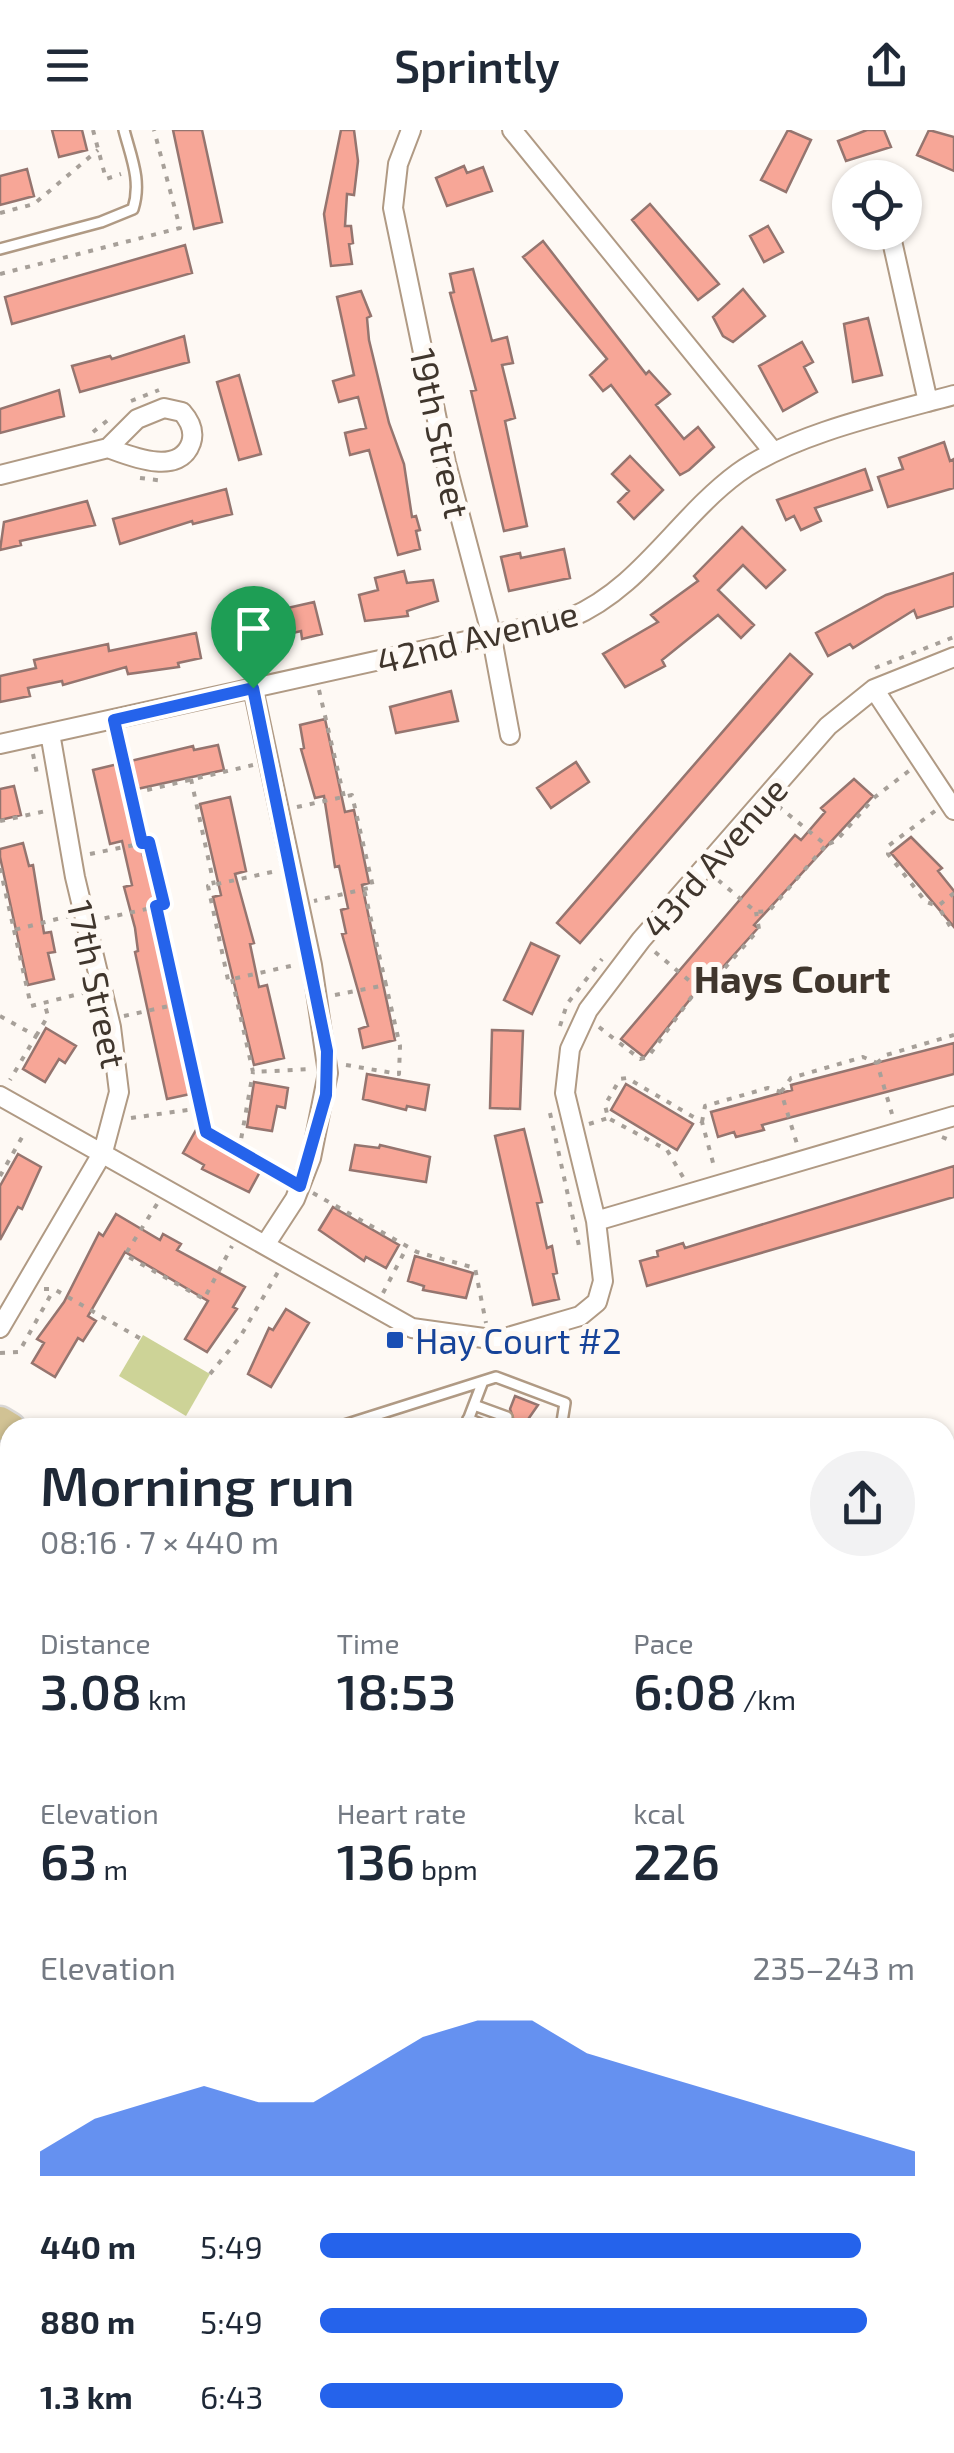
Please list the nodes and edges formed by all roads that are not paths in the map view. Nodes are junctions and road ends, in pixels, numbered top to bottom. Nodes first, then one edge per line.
1 (124, 130) edge
2 (411, 130) edge
3 (512, 130) edge
4 (0, 248) edge
5 (894, 250) edge
6 (954, 394) edge
7 (928, 402) junction
8 (108, 448) dead end
9 (772, 450) junction
10 (0, 475) edge
11 (491, 632) junction
12 (954, 657) edge
13 (869, 682) junction
14 (253, 688) junction
15 (50, 733) junction
16 (510, 735) dead end
17 (0, 744) edge
18 (951, 806) edge
19 (0, 1097) edge
20 (954, 1116) edge
21 (102, 1152) junction
22 (596, 1221) junction
23 (264, 1254) junction
24 (1, 1326) edge
25 (482, 1381) junction
26 (474, 1405) junction
27 (506, 1417) dead end
28 (366, 1418) edge
29 (469, 1418) edge
30 (563, 1418) edge

1 - 4 lane
2 - 11 street, 19th Street
3 - 9 street
5 - 7 street
6 - 7 street, 42nd Avenue
7 - 9 street, 42nd Avenue
8 - 10 street
9 - 11 street, 42nd Avenue
11 - 14 street, 42nd Avenue
11 - 16 street, 19th Street
12 - 13 street, 43rd Avenue
13 - 18 street
13 - 22 street, 43rd Avenue
14 - 15 street, 42nd Avenue
14 - 23 street
15 - 17 street, 42nd Avenue
15 - 21 street, 17th Street
19 - 21 street
20 - 22 street
21 - 23 street
21 - 24 street, 17th Street
22 - 23 street, 43rd Avenue
25 - 26 lane
25 - 28 lane
25 - 30 lane
26 - 27 lane
26 - 29 lane

